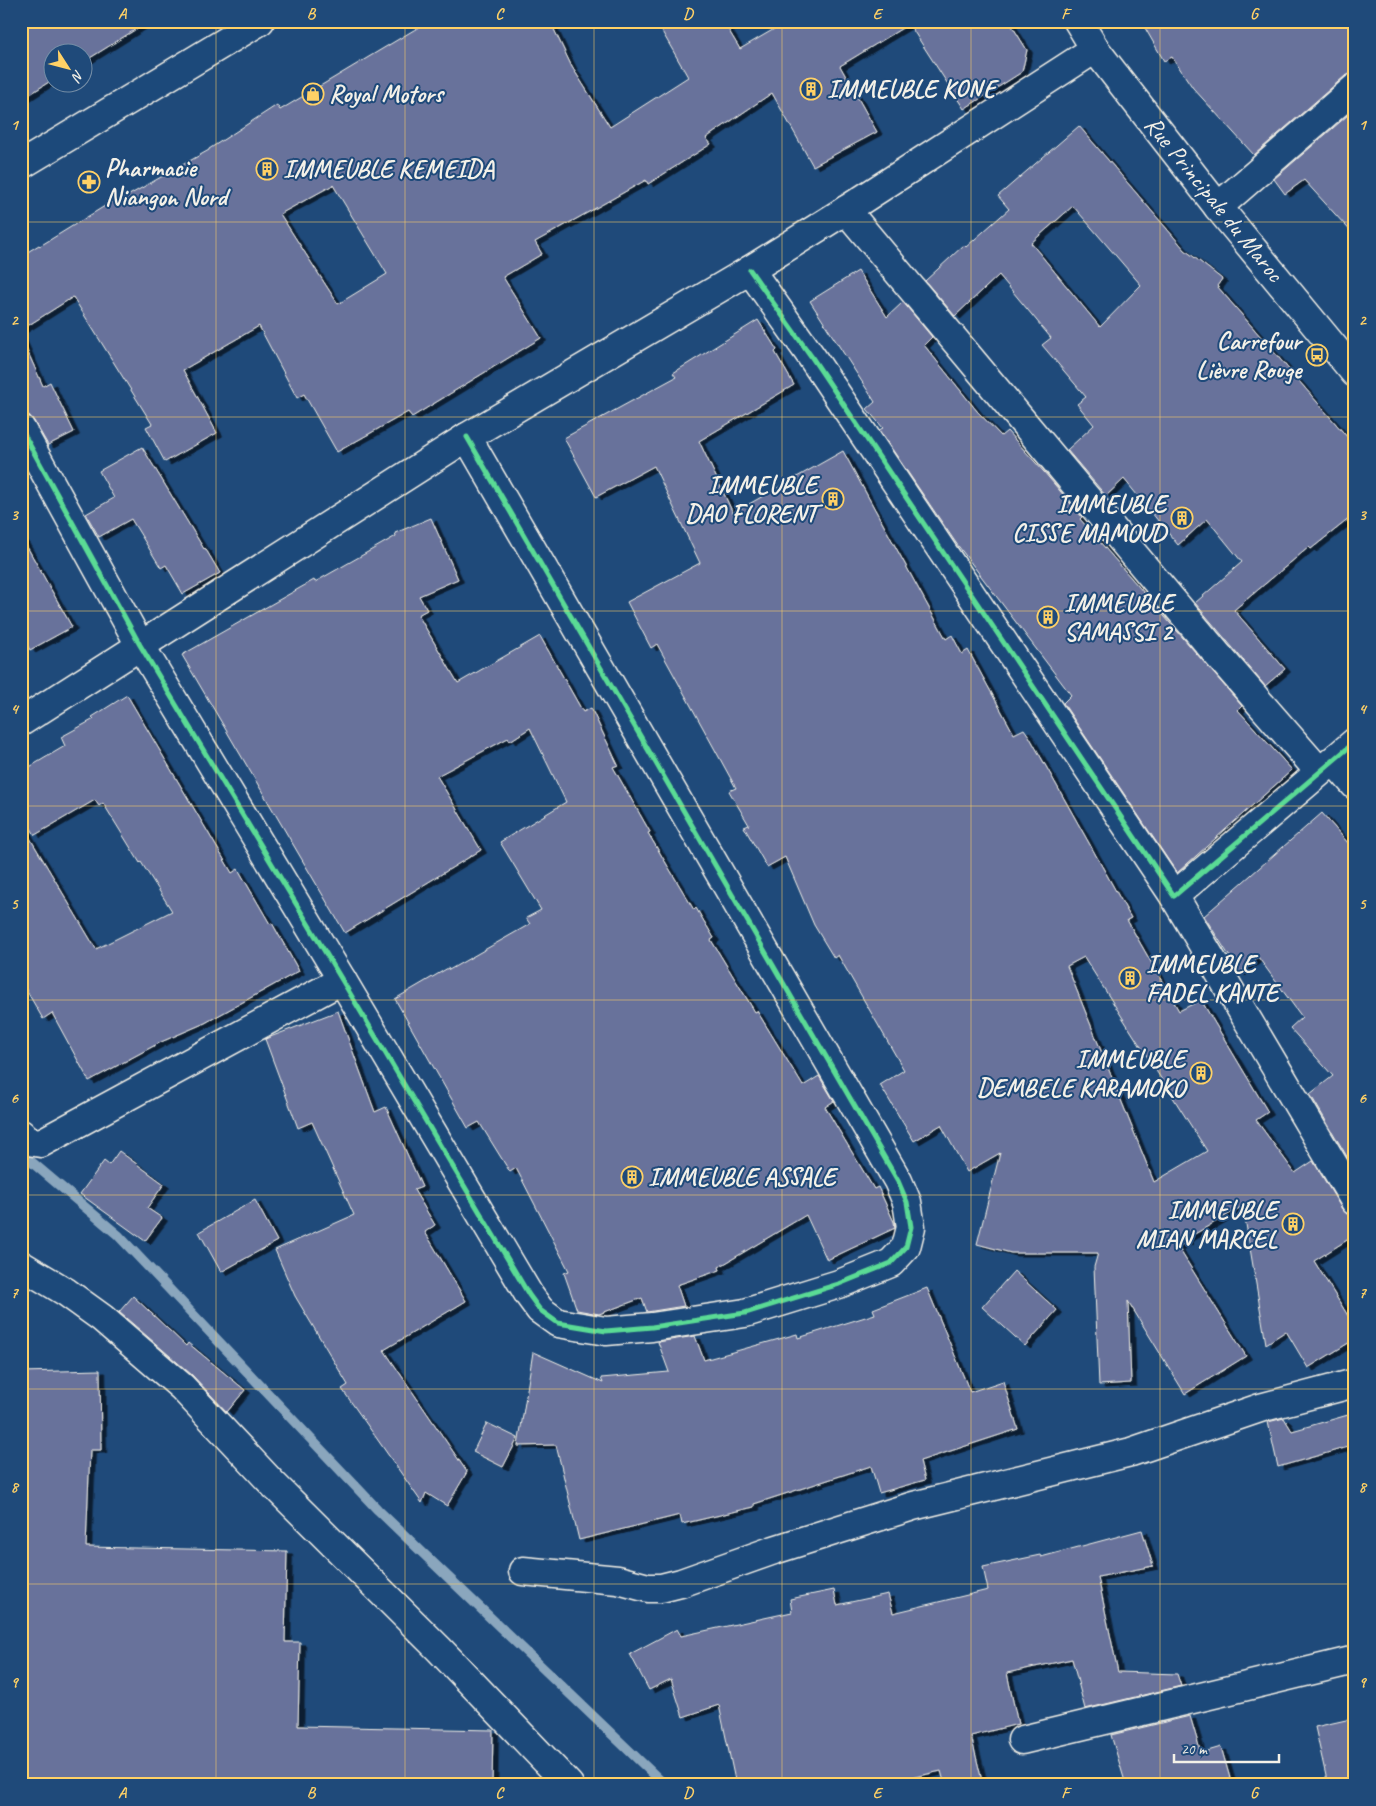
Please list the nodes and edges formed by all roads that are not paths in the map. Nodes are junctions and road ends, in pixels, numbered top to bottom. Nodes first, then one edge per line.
1 (260, 21) edge
2 (1078, 21) edge
3 (1095, 49) junction
4 (1355, 88) edge
5 (21, 165) edge
6 (1218, 206) junction
7 (846, 210) junction
8 (750, 270) junction
9 (1355, 373) edge
10 (21, 429) edge
11 (466, 437) junction
12 (140, 645) junction
13 (21, 722) edge
14 (1355, 742) edge
15 (1327, 766) junction
16 (1355, 785) edge
17 (1174, 896) junction
18 (342, 980) junction
19 (21, 1134) edge
20 (1355, 1201) edge
21 (21, 1265) edge
22 (1355, 1383) edge
23 (523, 1571) dead end
24 (1355, 1660) edge
25 (1022, 1740) dead end
26 (569, 1785) edge

1 - 5 street
2 - 3 street, Rue Principale du Maroc
3 - 6 street, Rue Principale du Maroc
3 - 7 street
4 - 6 street
6 - 9 street, Rue Principale du Maroc
7 - 8 street
7 - 15 street
8 - 11 street
8 - 17 street
10 - 12 street
11 - 12 street
11 - 18 street
12 - 13 street
12 - 18 street
14 - 15 street
15 - 16 street
15 - 17 street
17 - 20 street
18 - 19 street
21 - 26 street
22 - 23 street
24 - 25 street

